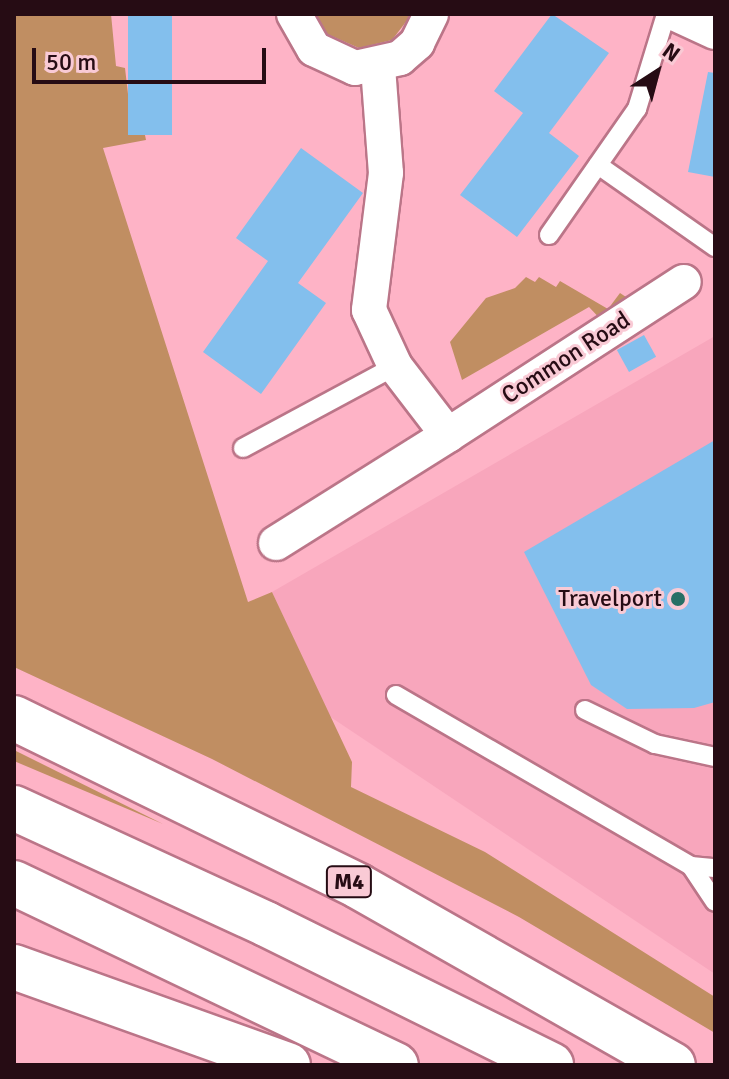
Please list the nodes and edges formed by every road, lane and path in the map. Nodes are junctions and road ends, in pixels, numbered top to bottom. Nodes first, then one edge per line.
1 (294, 14) edge
2 (431, 14) edge
3 (666, 14) edge
4 (677, 14) edge
5 (715, 32) edge
6 (378, 67) junction
7 (598, 165) junction
8 (549, 235) dead end
9 (715, 247) edge
10 (684, 282) dead end
11 (395, 366) junction
12 (448, 435) junction
13 (243, 448) dead end
14 (276, 543) dead end
15 (396, 695) dead end
16 (585, 710) dead end
17 (14, 718) edge
18 (715, 757) edge
19 (14, 808) edge
20 (691, 866) junction
21 (715, 868) edge
22 (14, 883) edge
23 (715, 902) edge
24 (14, 967) edge
25 (288, 1065) edge
26 (396, 1065) edge
27 (551, 1065) edge
28 (673, 1065) edge

1 - 6 street
2 - 6 street
3 - 7 lane
4 - 5 street
6 - 11 street
7 - 8 lane
7 - 9 lane
10 - 12 street, Common Road
11 - 12 street
11 - 13 lane
12 - 14 street, Common Road
15 - 20 lane
16 - 18 lane
17 - 28 highway, M4
19 - 27 highway
20 - 21 lane
20 - 23 lane
22 - 26 highway
24 - 25 highway

